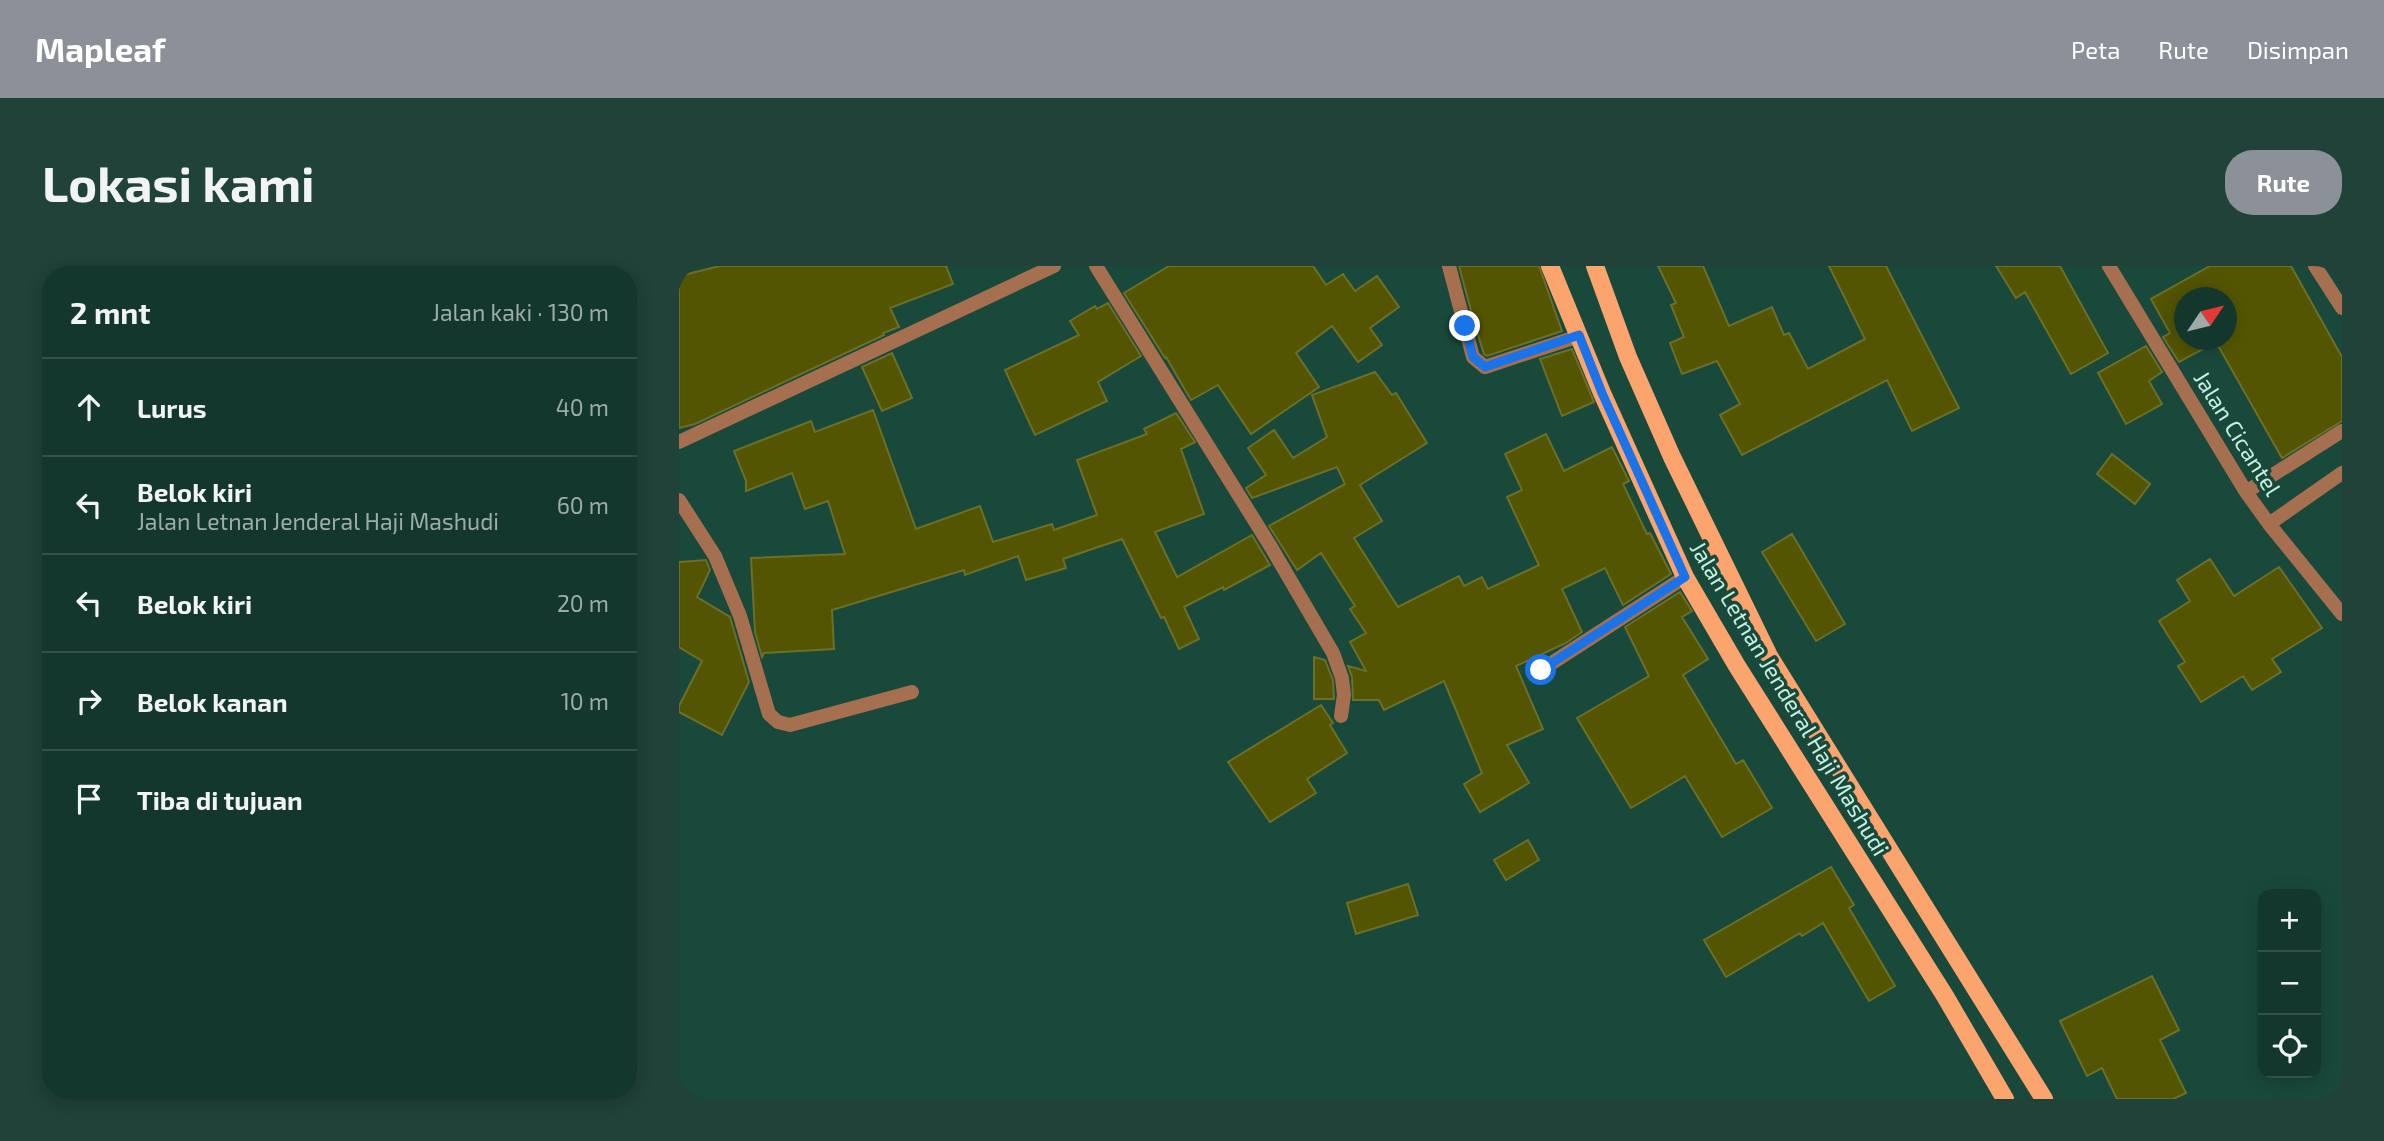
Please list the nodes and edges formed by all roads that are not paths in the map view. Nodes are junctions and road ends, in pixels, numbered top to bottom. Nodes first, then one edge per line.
1 (1054, 266) edge
2 (1096, 266) edge
3 (1449, 266) edge
4 (1550, 266) edge
5 (1595, 266) edge
6 (2109, 266) edge
7 (2315, 266) edge
8 (2342, 308) edge
9 (1579, 335) junction
10 (2342, 431) edge
11 (679, 442) edge
12 (2342, 473) edge
13 (2246, 492) junction
14 (679, 500) edge
15 (2269, 524) junction
16 (1685, 577) junction
17 (2342, 614) edge
18 (1541, 670) dead end
19 (912, 692) dead end
20 (1341, 716) dead end
21 (1970, 979) junction
22 (1945, 996) junction
23 (2005, 1099) edge
24 (2044, 1099) edge

1 - 11 street
2 - 20 street
3 - 9 street
4 - 9 main road, Jalan Letnan Jenderal Haji Mashudi
5 - 21 main road, Jalan Letnan Jenderal Haji Mashudi
6 - 13 street, Jalan Cicantel
7 - 8 street
9 - 16 main road, Jalan Letnan Jenderal Haji Mashudi
10 - 13 street
12 - 15 street
13 - 15 street, Jalan Cicantel
14 - 19 street
15 - 17 street, Jalan Cicantel
16 - 18 street
16 - 22 main road, Jalan Letnan Jenderal Haji Mashudi
21 - 22 main road
21 - 24 main road, Jalan Letnan Jenderal Haji Mashudi
22 - 23 main road, Jalan Letnan Jenderal Haji Mashudi

